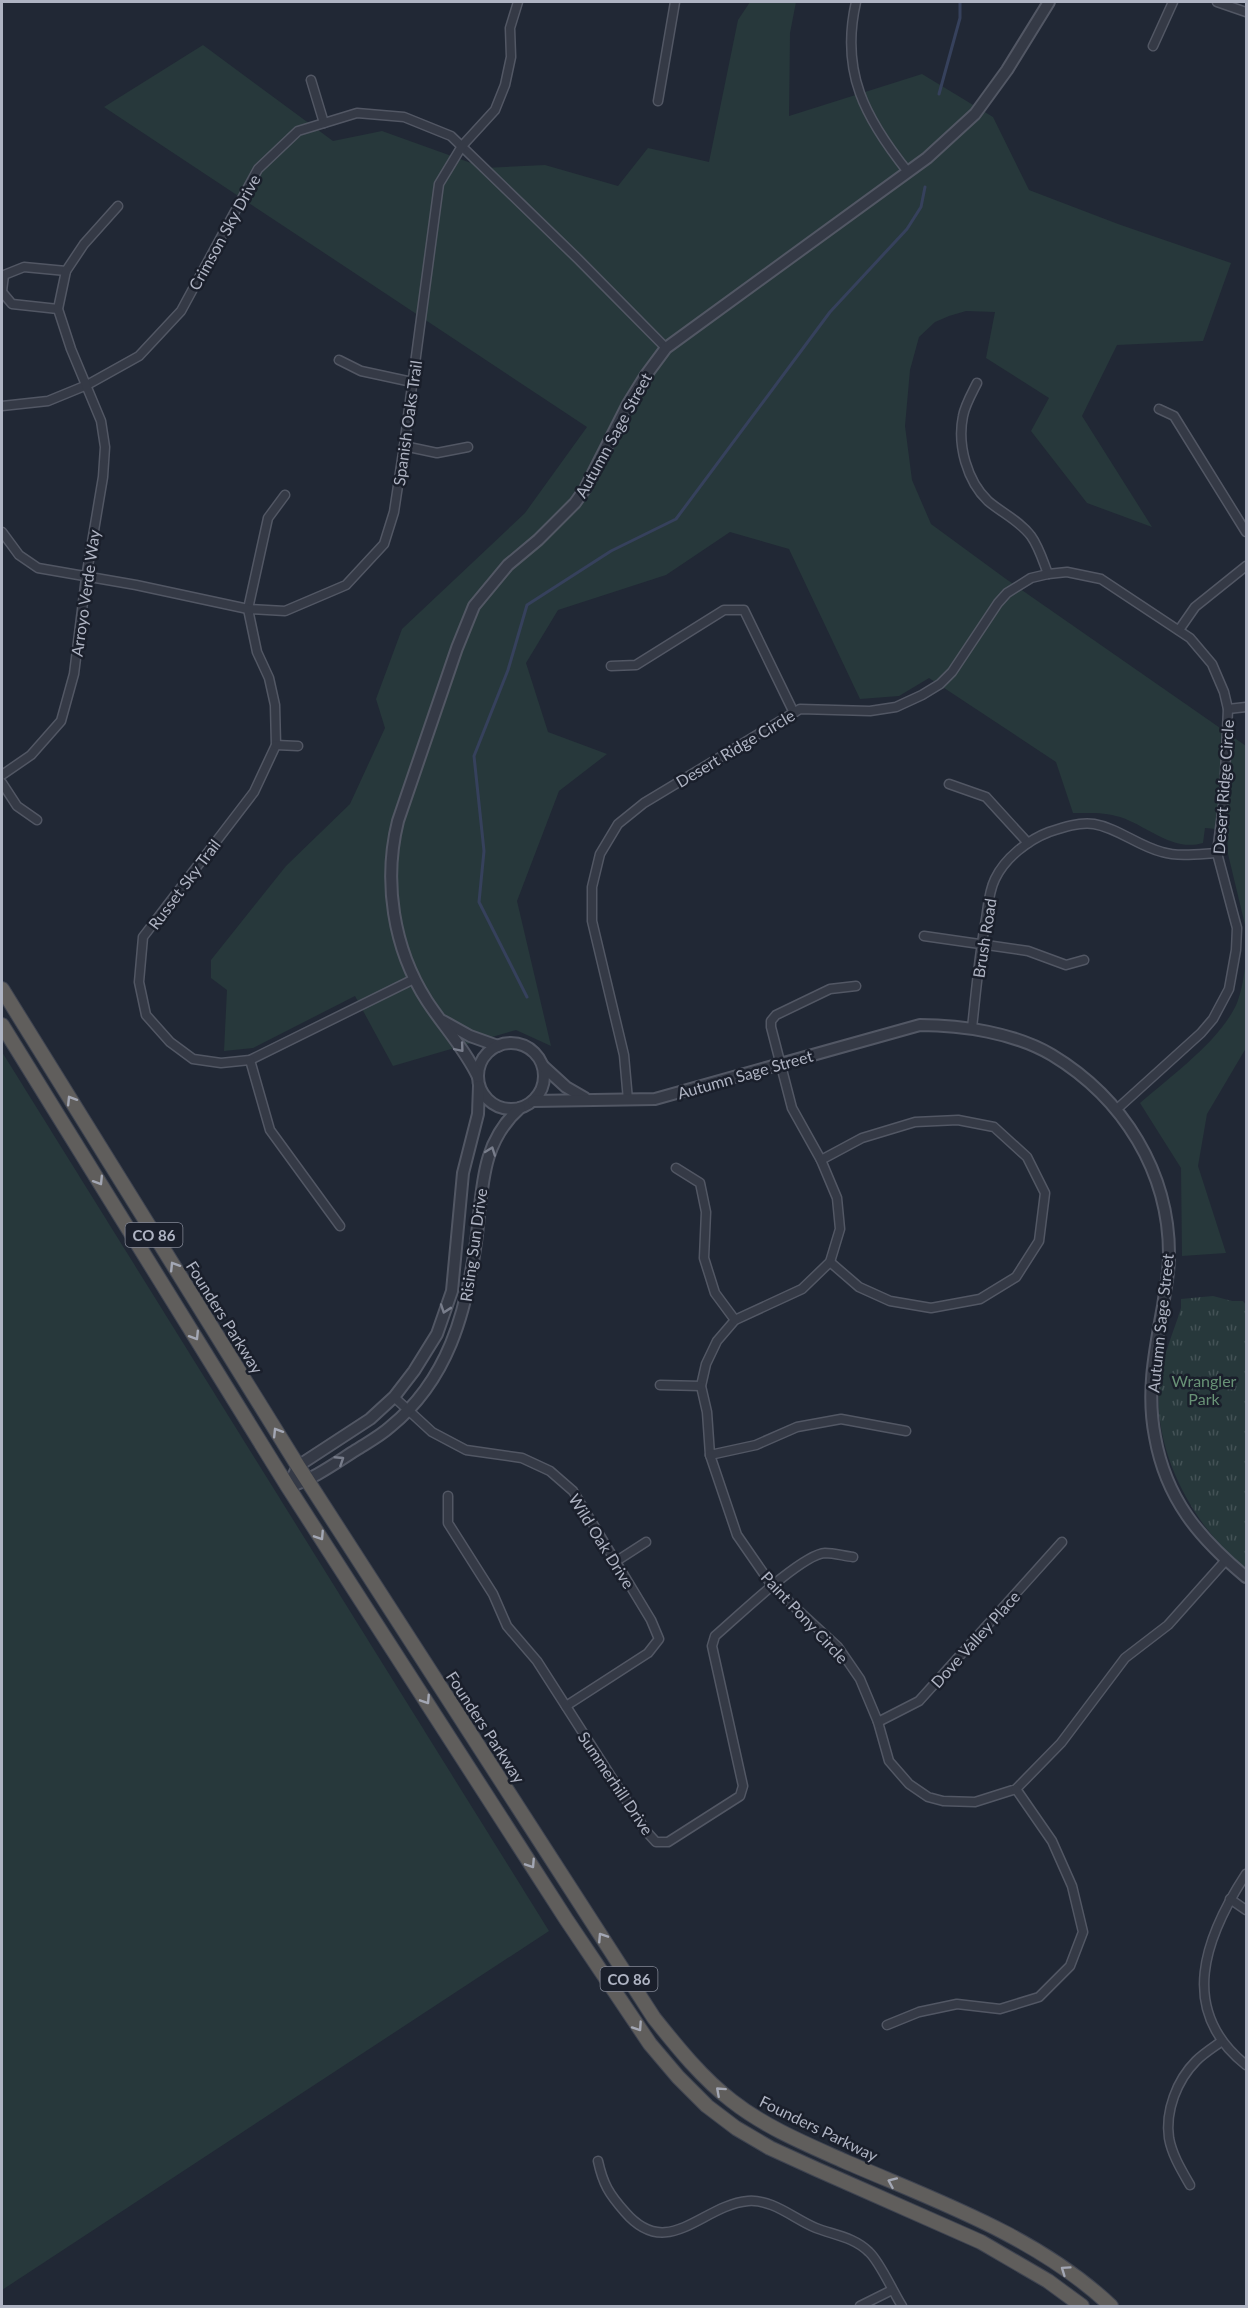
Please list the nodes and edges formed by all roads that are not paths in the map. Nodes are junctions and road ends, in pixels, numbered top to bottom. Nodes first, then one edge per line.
1 (518, 2) edge
2 (675, 2) edge
3 (856, 2) edge
4 (1049, 2) edge
5 (1173, 2) edge
6 (1217, 2) edge
7 (1246, 12) edge
8 (1154, 46) dead end
9 (311, 80) dead end
10 (658, 101) dead end
11 (324, 123) junction
12 (462, 146) junction
13 (908, 172) junction
14 (118, 206) dead end
15 (66, 271) junction
16 (2, 292) edge
17 (58, 309) junction
18 (666, 348) junction
19 (339, 360) dead end
20 (412, 382) junction
21 (977, 383) dead end
22 (87, 385) junction
23 (2, 406) edge
24 (1159, 409) dead end
25 (404, 446) junction
26 (468, 447) dead end
27 (285, 495) dead end
28 (2, 531) edge
29 (1246, 532) edge
30 (1246, 566) edge
31 (1048, 574) junction
32 (86, 578) junction
33 (248, 609) junction
34 (1179, 630) junction
35 (611, 666) dead end
36 (1246, 707) edge
37 (1228, 710) junction
38 (794, 712) junction
39 (276, 745) junction
40 (298, 746) dead end
41 (2, 775) edge
42 (2, 783) edge
43 (949, 784) dead end
44 (37, 820) dead end
45 (1028, 843) junction
46 (1217, 853) junction
47 (924, 936) dead end
48 (982, 942) junction
49 (1084, 960) dead end
50 (414, 979) junction
51 (856, 986) dead end
52 (2, 989) edge
53 (440, 1019) junction
54 (2, 1024) edge
55 (972, 1028) junction
56 (498, 1046) junction
57 (250, 1060) junction
58 (782, 1064) junction
59 (543, 1066) junction
60 (478, 1082) junction
61 (588, 1099) junction
62 (628, 1100) junction
63 (533, 1101) junction
64 (520, 1108) junction
65 (1117, 1109) junction
66 (821, 1160) junction
67 (676, 1168) dead end
68 (340, 1226) dead end
69 (830, 1262) junction
70 (735, 1320) junction
71 (660, 1384) dead end
72 (701, 1386) junction
73 (394, 1397) junction
74 (407, 1411) junction
75 (906, 1431) dead end
76 (710, 1455) junction
77 (298, 1466) junction
78 (308, 1481) junction
79 (288, 1487) junction
80 (448, 1496) dead end
81 (646, 1542) dead end
82 (1062, 1542) dead end
83 (853, 1557) dead end
84 (1226, 1560) junction
85 (615, 1562) junction
86 (1246, 1577) edge
87 (773, 1587) junction
88 (566, 1706) junction
89 (878, 1722) junction
90 (1016, 1789) junction
91 (1246, 1874) edge
92 (1230, 1899) junction
93 (1246, 1910) edge
94 (886, 2025) dead end
95 (1222, 2041) junction
96 (1246, 2066) edge
97 (598, 2161) dead end
98 (1190, 2186) dead end
99 (892, 2290) junction
100 (860, 2307) edge
101 (902, 2307) edge
102 (1082, 2307) edge
103 (1111, 2307) edge

1 - 12 street, Spanish Oaks Trail
2 - 10 street
3 - 13 street
4 - 13 street, Autumn Sage Street
5 - 8 street
6 - 7 street
9 - 11 street
11 - 12 street, Crimson Sky Drive
11 - 22 street, Crimson Sky Drive
12 - 18 street, Crimson Sky Drive
12 - 20 street, Spanish Oaks Trail
13 - 18 street, Autumn Sage Street
14 - 15 street
15 - 16 street
15 - 17 street
16 - 17 street
17 - 22 street, Arroyo Verde Way
18 - 50 street, Autumn Sage Street
19 - 20 street
20 - 25 street, Spanish Oaks Trail
21 - 31 street
22 - 23 street, Crimson Sky Drive
22 - 32 street, Arroyo Verde Way
24 - 29 street
25 - 26 street
25 - 33 street, Spanish Oaks Trail
27 - 33 street
28 - 32 street, Spanish Oaks Trail
30 - 34 street
31 - 34 street, Desert Ridge Circle
31 - 38 street, Desert Ridge Circle
32 - 33 street, Spanish Oaks Trail
32 - 41 street, Arroyo Verde Way
33 - 39 street, Russet Sky Trail
34 - 37 street, Desert Ridge Circle
35 - 38 street
36 - 37 street
37 - 46 street, Desert Ridge Circle
38 - 62 street, Desert Ridge Circle
39 - 40 street
39 - 57 street, Russet Sky Trail
42 - 44 street
43 - 45 street
45 - 46 street, Brush Road
45 - 48 street, Brush Road
46 - 65 street, Desert Ridge Circle
47 - 48 street
48 - 49 street
48 - 55 street, Brush Road
50 - 53 street, Autumn Sage Street
50 - 57 street, Russet Sky Trail
51 - 58 street, Paint Pony Circle
77 -> 52 highway, Founders Parkway / CO 86
53 - 56 street, Autumn Sage Street
53 -> 60 street, Autumn Sage Street
54 -> 79 highway, CO 86
55 - 58 street, Autumn Sage Street
55 - 65 street, Autumn Sage Street
56 - 59 street
56 - 60 street
57 - 68 street
58 - 62 street, Autumn Sage Street
58 - 66 street, Paint Pony Circle
59 - 61 street, Autumn Sage Street
59 - 63 street
60 - 64 street
60 -> 73 street, Rising Sun Drive
61 - 62 street, Autumn Sage Street
61 - 63 street, Autumn Sage Street
63 - 64 street
74 -> 64 street, Rising Sun Drive
65 - 84 street, Autumn Sage Street
66 - 69 street, Paint Pony Circle
66 - 69 street
67 - 70 street
69 - 70 street, Paint Pony Circle
70 - 72 street, Paint Pony Circle
71 - 72 street
72 - 76 street, Paint Pony Circle
73 - 74 street, Wild Oak Drive
73 - 77 street, Rising Sun Drive
78 -> 74 street, Rising Sun Drive
74 - 85 street, Wild Oak Drive
75 - 76 street
76 - 87 street, Paint Pony Circle
77 - 78 highway, Founders Parkway / CO 86
77 - 79 street
78 - 79 street, Rising Sun Drive
103 -> 78 highway, Founders Parkway / CO 86
79 -> 102 highway, CO 86
80 - 88 street, Summerhill Drive
81 - 85 street
82 - 89 street, Dove Valley Place
83 - 87 street
84 - 86 street, Autumn Sage Street
84 - 90 street, Paint Pony Circle
85 - 88 street, Wild Oak Drive
87 - 88 street, Summerhill Drive
87 - 89 street, Paint Pony Circle
89 - 90 street, Paint Pony Circle
90 - 94 street
91 - 92 street
92 - 93 street
92 - 95 street
95 - 96 street
95 - 98 street
97 - 99 street
99 - 100 street
99 - 101 street

